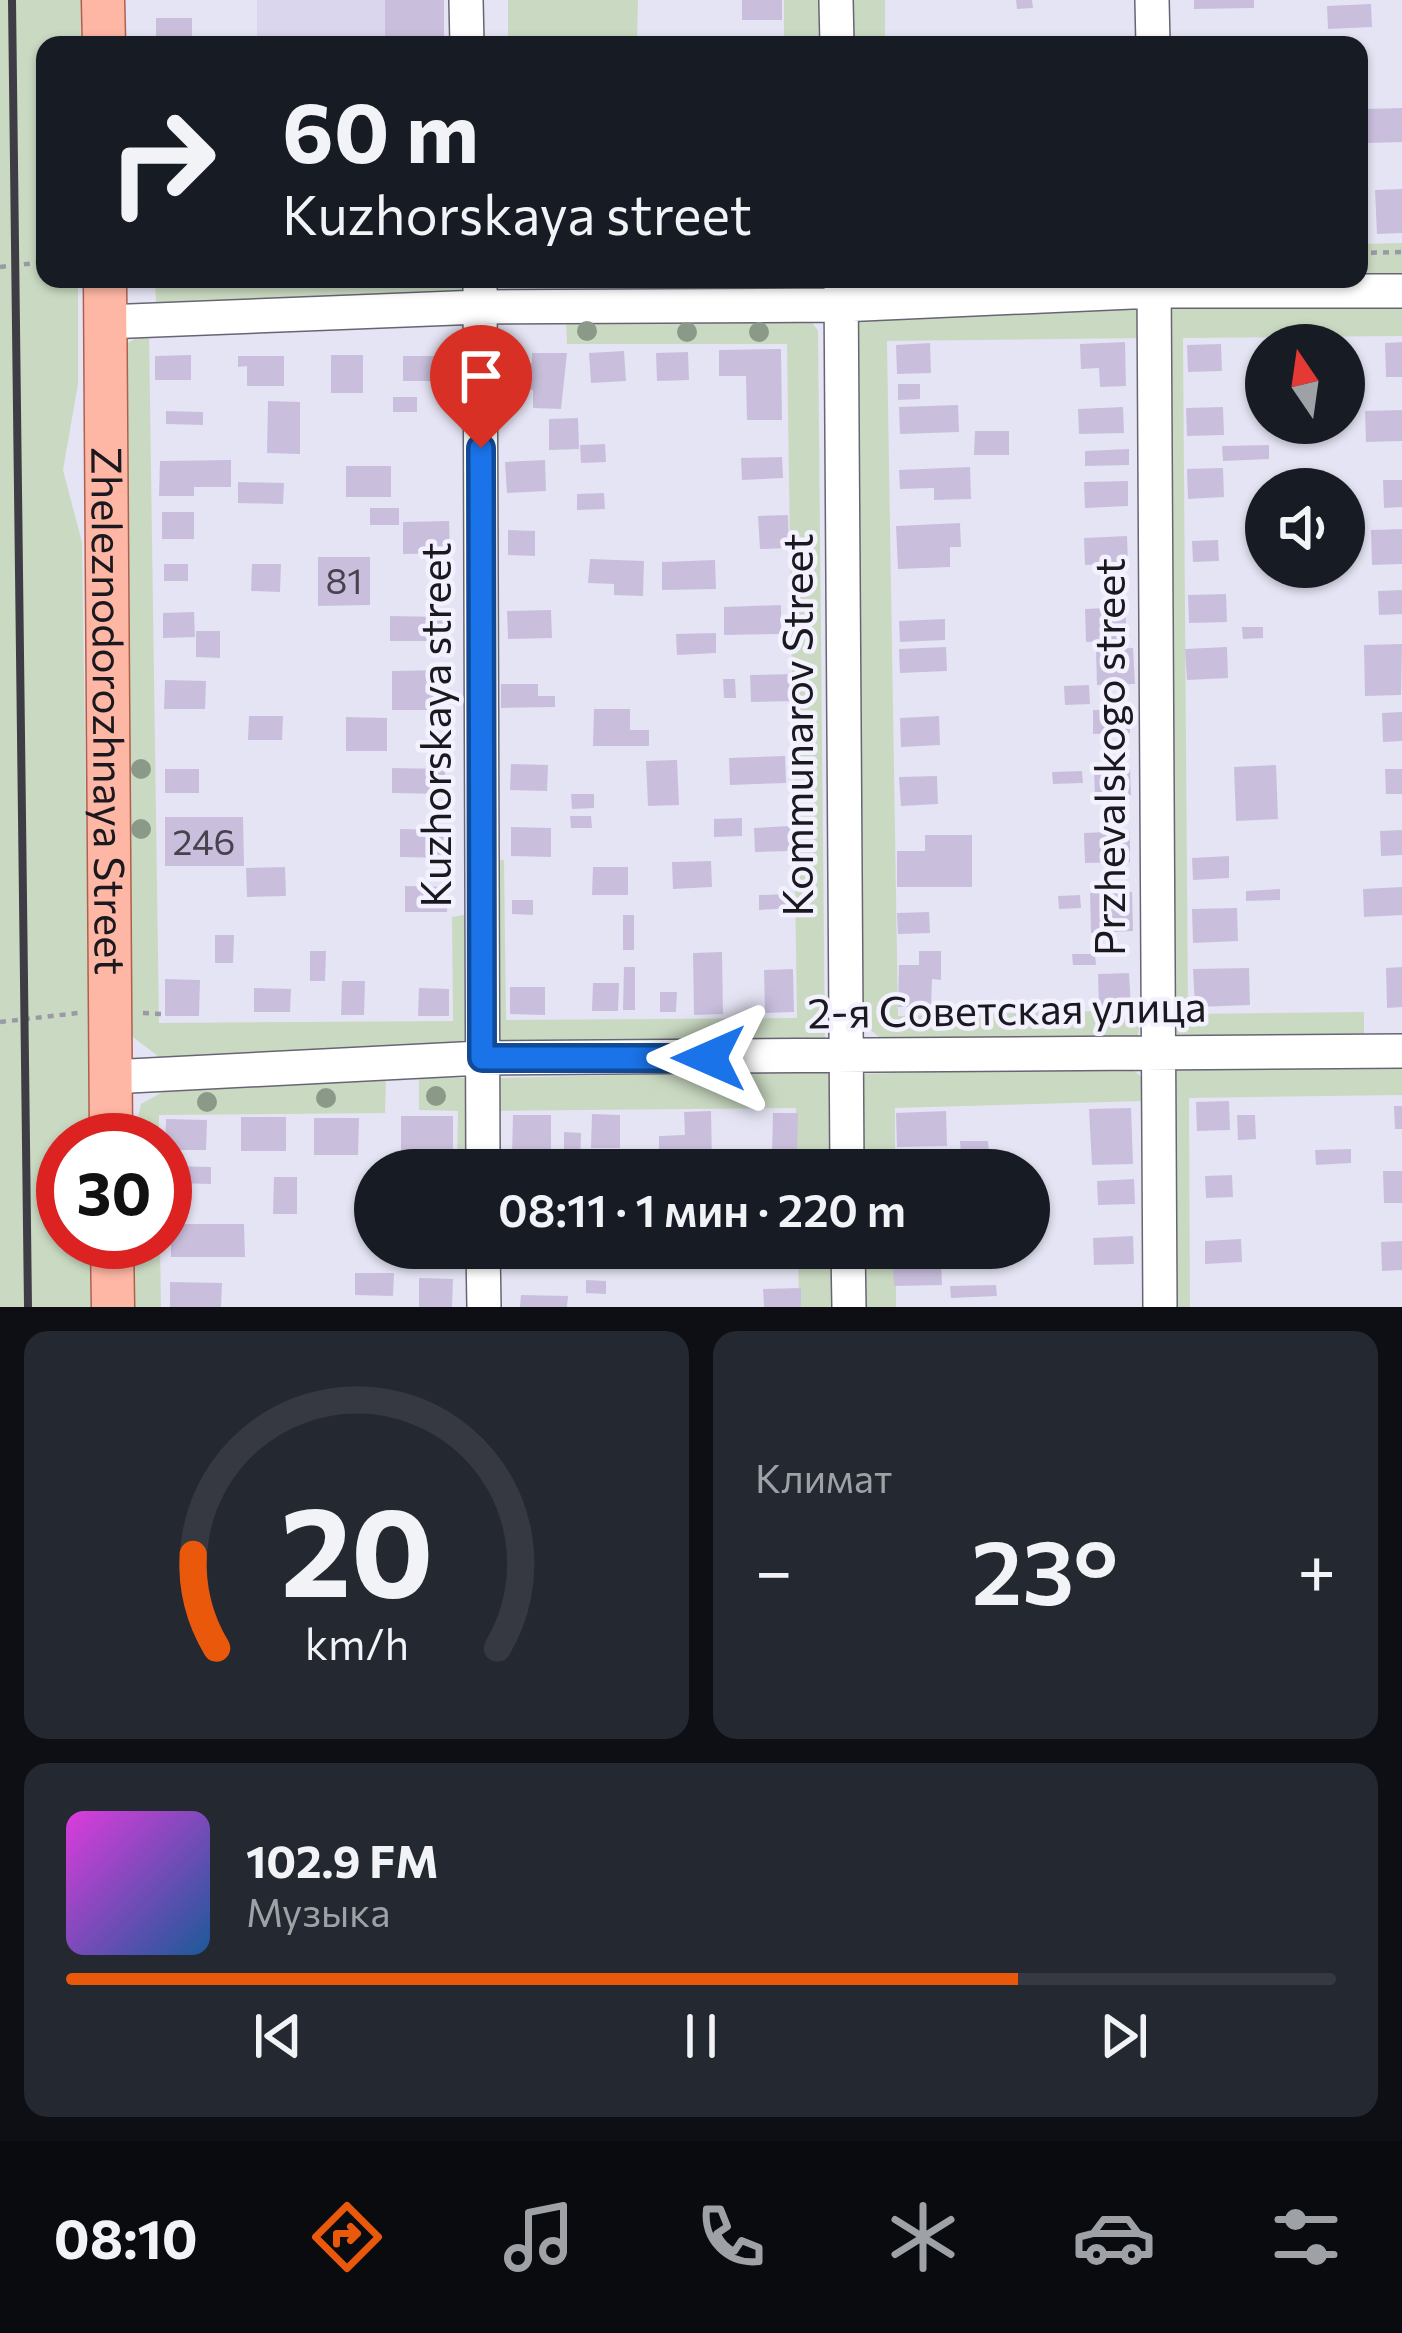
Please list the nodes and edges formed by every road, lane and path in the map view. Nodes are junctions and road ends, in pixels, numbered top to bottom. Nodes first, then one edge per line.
1 (103, 0) edge
2 (466, 0) edge
3 (836, 0) edge
4 (1152, 0) edge
5 (104, 36) edge
6 (467, 36) edge
7 (837, 36) edge
8 (1153, 36) edge
9 (1402, 252) edge
10 (1368, 253) edge
11 (36, 263) edge
12 (0, 267) edge
13 (105, 288) edge
14 (1020, 288) edge
15 (1154, 288) edge
16 (1278, 288) edge
17 (1402, 291) edge
18 (841, 292) edge
19 (480, 293) edge
20 (105, 322) junction
21 (1402, 1051) edge
22 (1156, 1052) junction
23 (482, 1058) junction
24 (845, 1058) junction
25 (110, 1077) junction
26 (111, 1113) edge
27 (482, 1149) edge
28 (847, 1149) edge
29 (112, 1269) edge
30 (483, 1269) edge
31 (848, 1269) edge
32 (113, 1307) edge
33 (484, 1307) edge
34 (848, 1307) edge
35 (1160, 1307) edge

1 - 5 main road
2 - 6 street
3 - 7 street
4 - 8 street
9 - 10 path
11 - 12 path
13 - 20 main road, Zheleznodorozhnaya Street
14 - 18 street
15 - 22 street, Przhevalskogo street
16 - 17 street
18 - 19 street
18 - 24 street, Kommunarov Street
19 - 20 street
19 - 23 street, Kuzhorskaya street
20 - 25 main road, Zheleznodorozhnaya Street
21 - 22 street, 2-я Советская улица
22 - 24 street, 2-я Советская улица
22 - 35 street, Przhevalskogo street
23 - 24 street, 2-я Советская улица
23 - 25 street, 2-я Советская улица
23 - 27 street, Kuzhorskaya street
24 - 28 street, Kommunarov Street
25 - 26 main road, Zheleznodorozhnaya Street
29 - 32 main road
30 - 33 street
31 - 34 street

